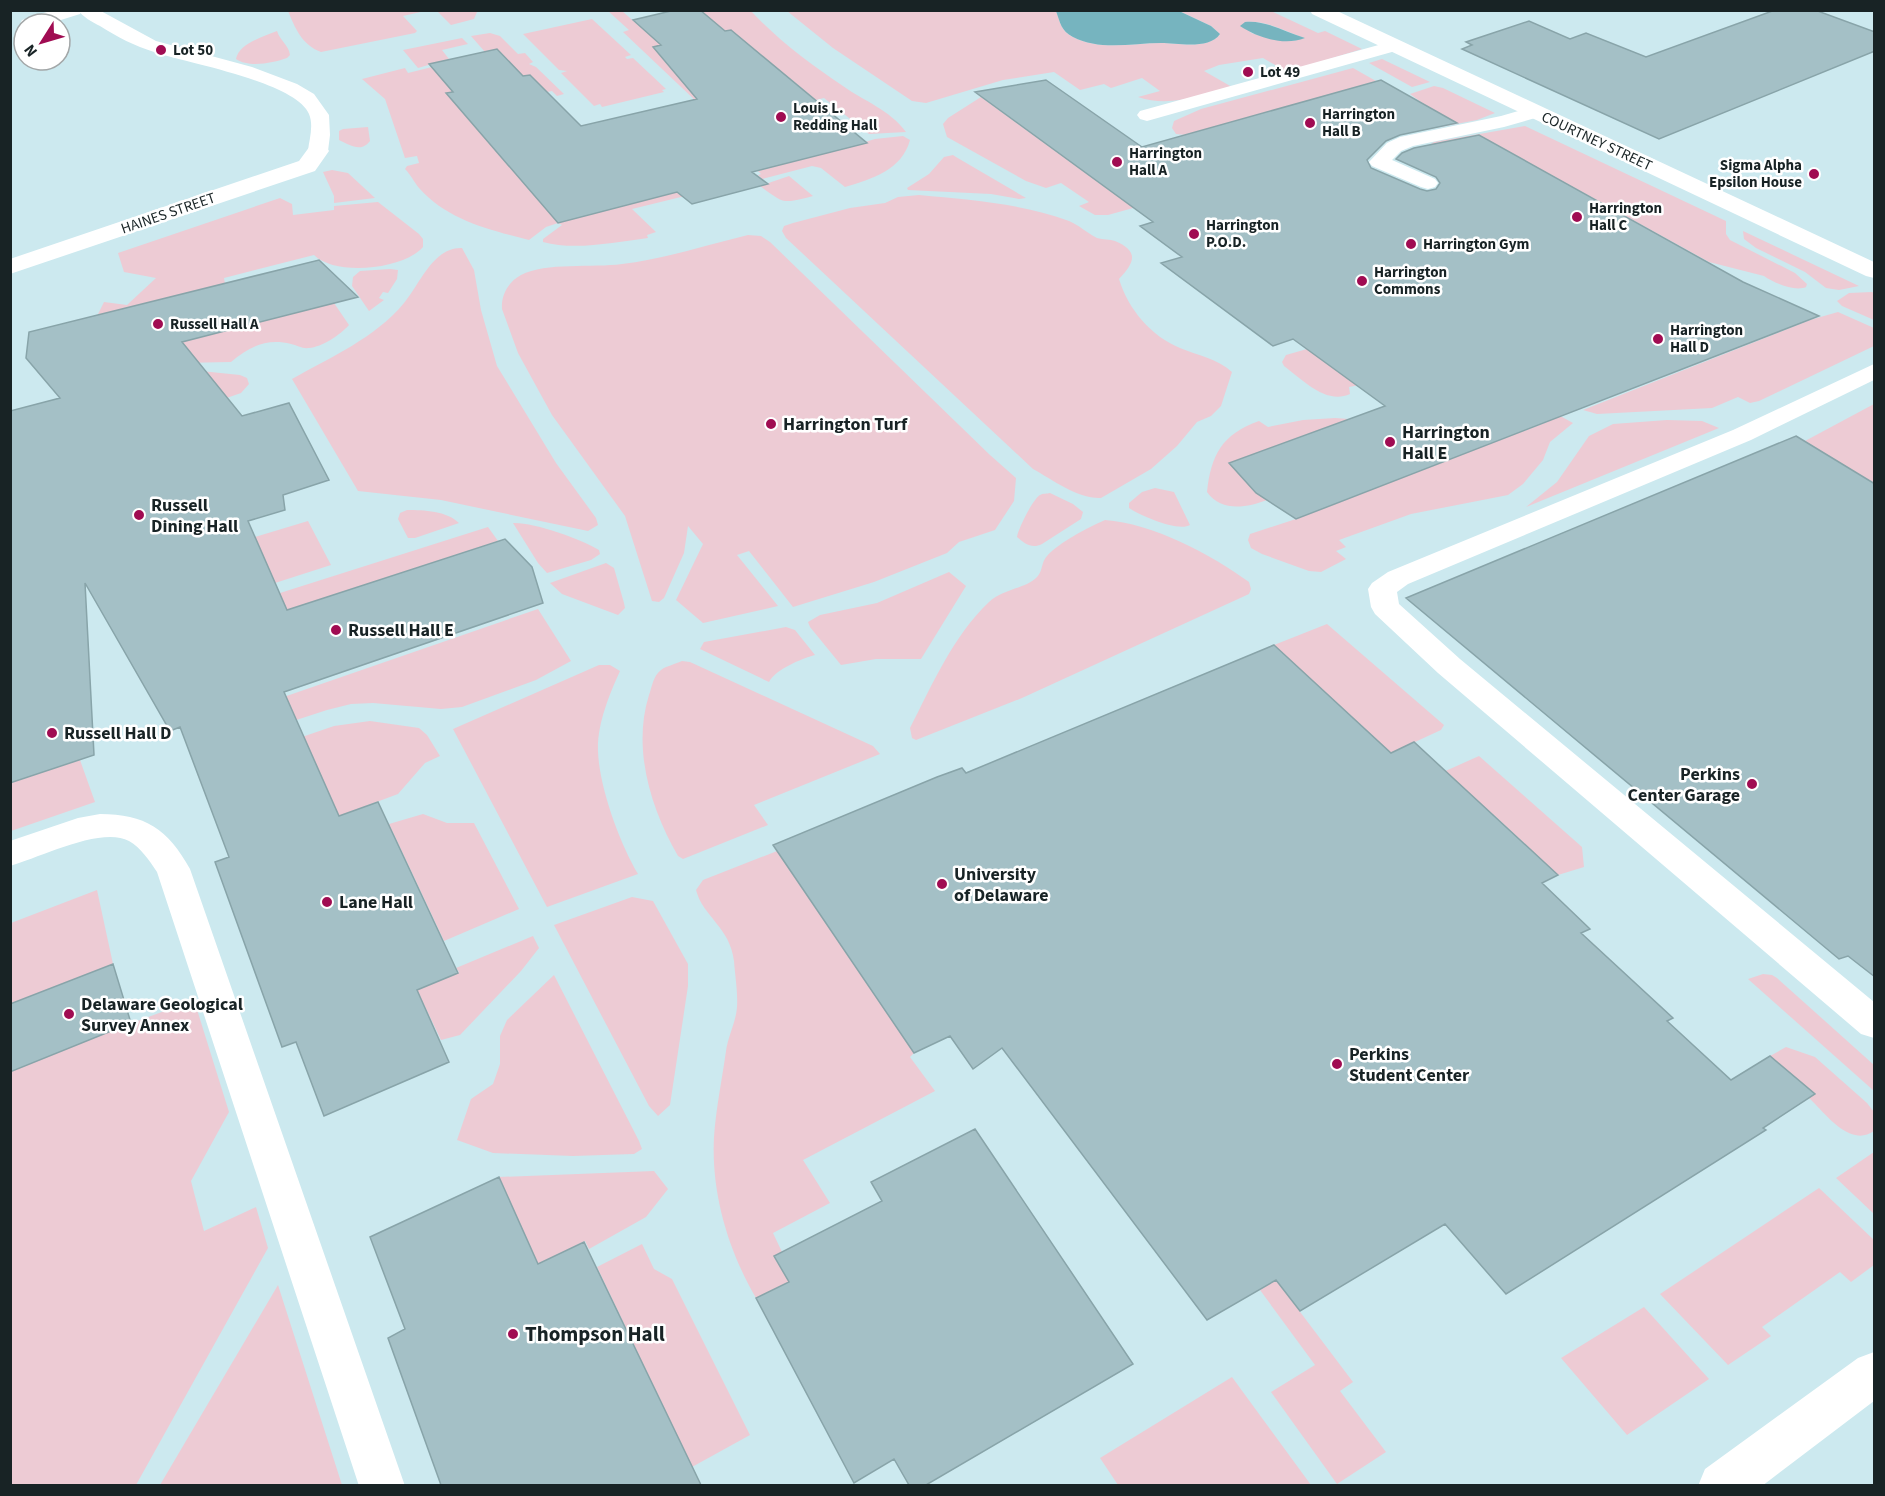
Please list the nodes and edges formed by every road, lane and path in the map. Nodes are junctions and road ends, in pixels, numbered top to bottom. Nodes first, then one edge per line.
1 (86, 10) edge
2 (1319, 10) edge
3 (1393, 46) junction
4 (1535, 112) junction
5 (1147, 115) dead end
6 (318, 151) joint
7 (1428, 183) dead end
8 (10, 267) edge
9 (1875, 271) edge
10 (1875, 371) edge
11 (10, 854) edge
12 (1875, 1023) edge
13 (1875, 1374) edge
14 (382, 1485) edge
15 (1722, 1485) edge

1 - 6 lane
2 - 3 street, COURTNEY STREET
3 - 4 street, COURTNEY STREET
3 - 5 lane
4 - 7 lane
4 - 9 street, COURTNEY STREET
6 - 8 street, HAINES STREET
10 - 12 lane
11 - 14 lane
13 - 15 street

